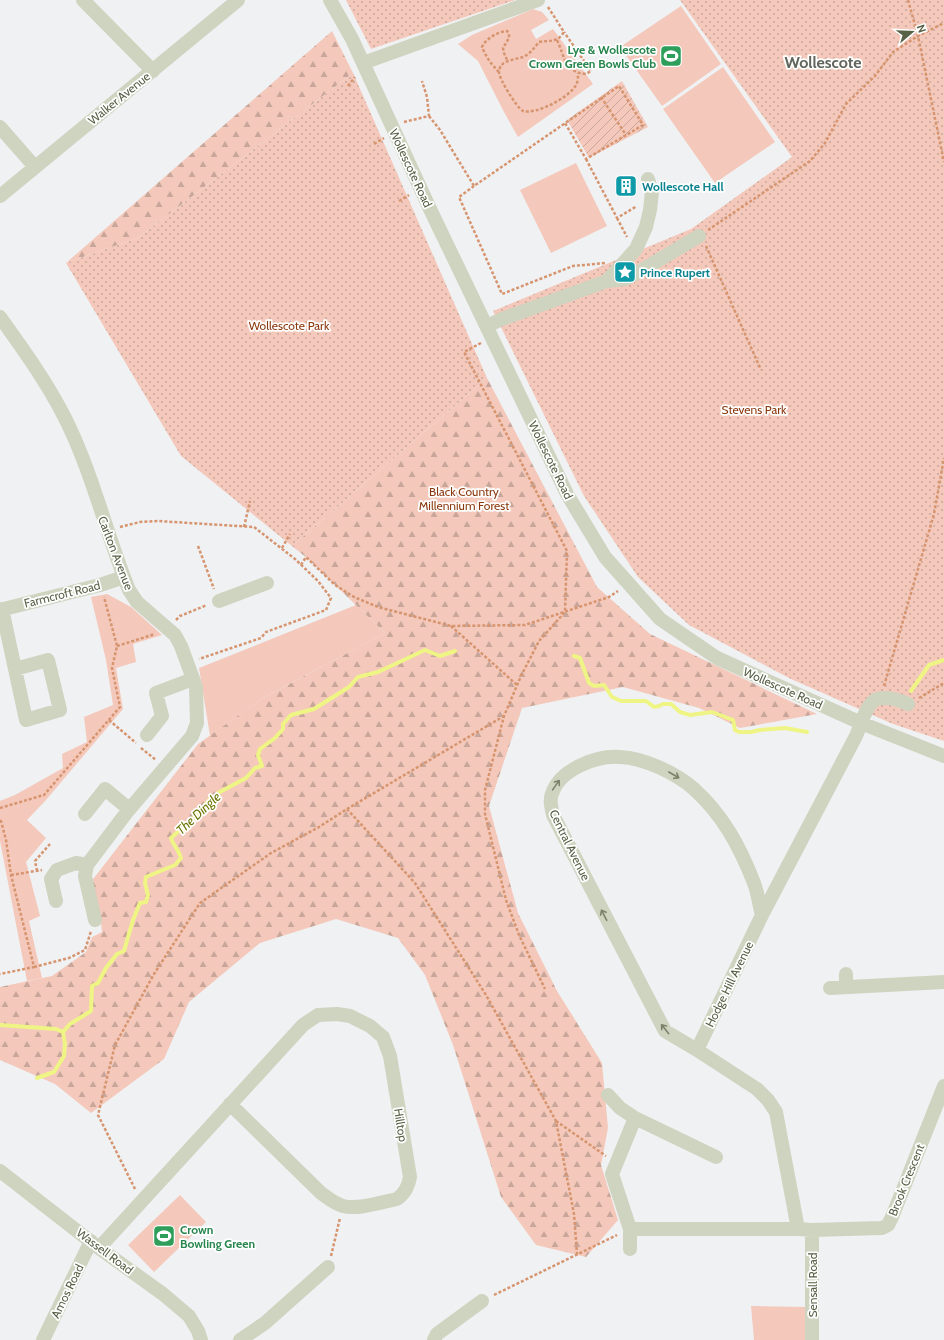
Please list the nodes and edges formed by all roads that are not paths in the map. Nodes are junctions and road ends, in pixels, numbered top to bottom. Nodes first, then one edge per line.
1 (83, 0) edge
2 (238, 0) edge
3 (330, 0) edge
4 (543, 3) edge
5 (363, 62) junction
6 (153, 71) junction
7 (0, 127) edge
8 (35, 167) junction
9 (648, 179) dead end
10 (0, 196) edge
11 (700, 235) road end
12 (607, 282) junction
13 (0, 317) edge
14 (489, 332) junction
15 (124, 577) junction
16 (267, 583) dead end
17 (219, 601) road end
18 (1, 610) edge
19 (15, 669) dead end
20 (193, 679) junction
21 (908, 704) dead end
22 (862, 723) junction
23 (147, 735) dead end
24 (944, 756) edge
25 (129, 809) junction
26 (84, 814) dead end
27 (87, 865) junction
28 (56, 901) dead end
29 (762, 916) junction
30 (95, 920) road end
31 (944, 982) edge
32 (830, 988) dead end
33 (697, 1050) junction
34 (944, 1086) edge
35 (608, 1095) dead end
36 (230, 1104) junction
37 (635, 1118) junction
38 (716, 1157) dead end
39 (0, 1171) edge
40 (630, 1229) junction
41 (805, 1229) junction
42 (95, 1245) junction
43 (630, 1249) dead end
44 (328, 1267) road end
45 (482, 1301) road end
46 (43, 1340) edge
47 (201, 1340) edge
48 (240, 1340) edge
49 (434, 1340) edge
50 (812, 1340) edge

1 - 6 street
2 - 6 street, Walker Avenue
3 - 5 street, Wollescote Road
4 - 5 street
5 - 14 street, Wollescote Road
6 - 8 street, Walker Avenue
7 - 8 street
8 - 10 street, Walker Avenue
9 - 12 street
11 - 12 street
12 - 14 street
13 - 15 street, Carlton Avenue
14 - 22 street, Wollescote Road
15 - 18 street, Farmcroft Road
15 - 20 street, Carlton Avenue
16 - 17 street
18 - 19 street
20 - 23 street
20 - 25 street, Carlton Avenue
21 - 22 street, Hodge Hill Avenue
22 - 24 street, Wollescote Road
22 - 29 street, Hodge Hill Avenue
25 - 26 street
25 - 27 street, Carlton Avenue
27 - 28 street
27 - 30 street
29 - 33 street, Hodge Hill Avenue
33 -> 29 street, Central Avenue
31 - 32 street
33 - 41 street
34 - 41 street, Brook Crescent
35 - 37 street
36 - 36 street, Hilltop
36 - 42 street, Hilltop
37 - 38 street
37 - 40 street
39 - 42 street, Wassell Road
40 - 41 street
40 - 43 street
41 - 50 street, Sensall Road
42 - 46 street, Amos Road
42 - 47 street, Wassell Road
44 - 48 street
45 - 49 street

